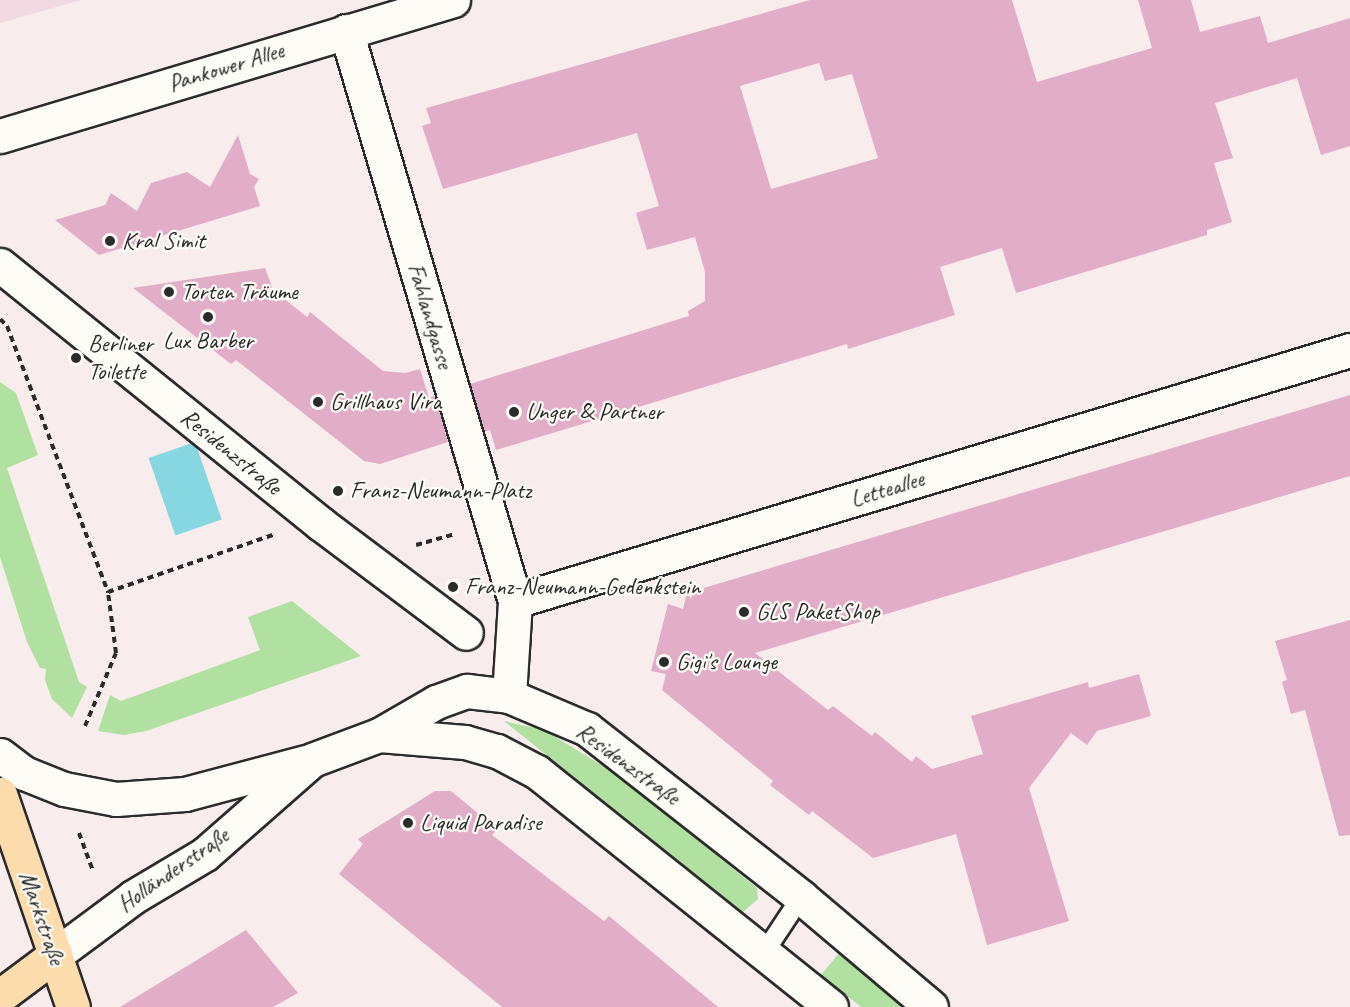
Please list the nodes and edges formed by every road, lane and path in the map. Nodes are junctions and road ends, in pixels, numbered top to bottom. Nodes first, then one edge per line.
1 (453, 0) edge
2 (346, 31) junction
3 (0, 136) edge
4 (0, 265) edge
5 (0, 319) edge
6 (7, 326) junction
7 (0, 328) edge
8 (1350, 350) edge
9 (316, 520) junction
10 (108, 592) junction
11 (515, 601) junction
12 (466, 633) dead end
13 (509, 696) junction
14 (85, 726) dead end
15 (379, 735) junction
16 (0, 755) edge
17 (312, 760) junction
18 (0, 794) edge
19 (76, 826) dead end
20 (93, 871) dead end
21 (801, 897) junction
22 (764, 953) junction
23 (55, 955) junction
24 (0, 996) edge
25 (74, 1007) edge
26 (831, 1007) edge
27 (930, 1007) edge

1 - 2 street, Pankower Allee
2 - 3 street, Pankower Allee
2 - 11 street, Fahlandgasse
4 - 9 street, Residenzstraße
5 - 6 path
6 - 7 path
6 - 10 path
8 - 11 street, Letteallee
9 - 10 path
9 - 12 street, Residenzstraße
10 - 14 path
11 - 13 street
13 - 15 street, Residenzstraße
13 - 21 street, Residenzstraße
15 - 17 street, Holländerstraße
15 - 22 street
16 - 17 street
17 - 23 street, Holländerstraße
18 - 23 main road, Markstraße
19 - 20 path
21 - 22 lane
21 - 27 street, Residenzstraße
22 - 26 street
23 - 24 main road, Holländerstraße
23 - 25 main road, Markstraße

